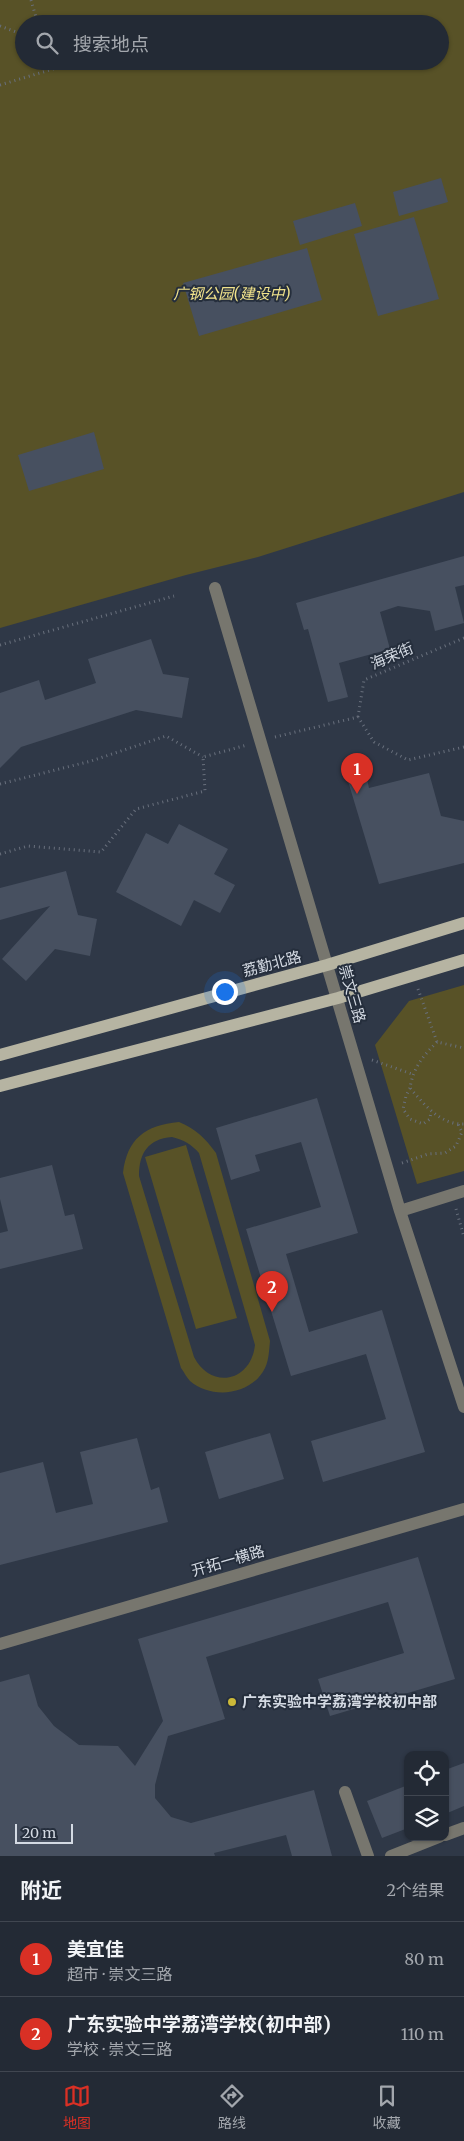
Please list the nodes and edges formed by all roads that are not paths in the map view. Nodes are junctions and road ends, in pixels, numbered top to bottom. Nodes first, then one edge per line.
1 (215, 588) dead end
2 (464, 923) edge
3 (464, 960) edge
4 (327, 965) junction
5 (338, 998) junction
6 (0, 1055) edge
7 (0, 1086) edge
8 (458, 1193) edge
9 (400, 1211) junction
10 (464, 1407) edge
11 (464, 1509) edge
12 (0, 1644) edge
13 (345, 1792) dead end
14 (464, 1828) edge
15 (449, 1834) edge
16 (429, 1841) edge
17 (368, 1856) edge
18 (391, 1856) edge

1 - 4 street, 崇文三路
2 - 4 main road, 荔勤北路
3 - 5 main road
4 - 5 street, 崇文三路
4 - 6 main road, 荔勤北路
5 - 7 main road
5 - 9 street, 崇文三路
8 - 9 street
9 - 10 street, 崇文三路
11 - 12 street, 开拓一横路
13 - 17 street
14 - 15 street
16 - 18 street

